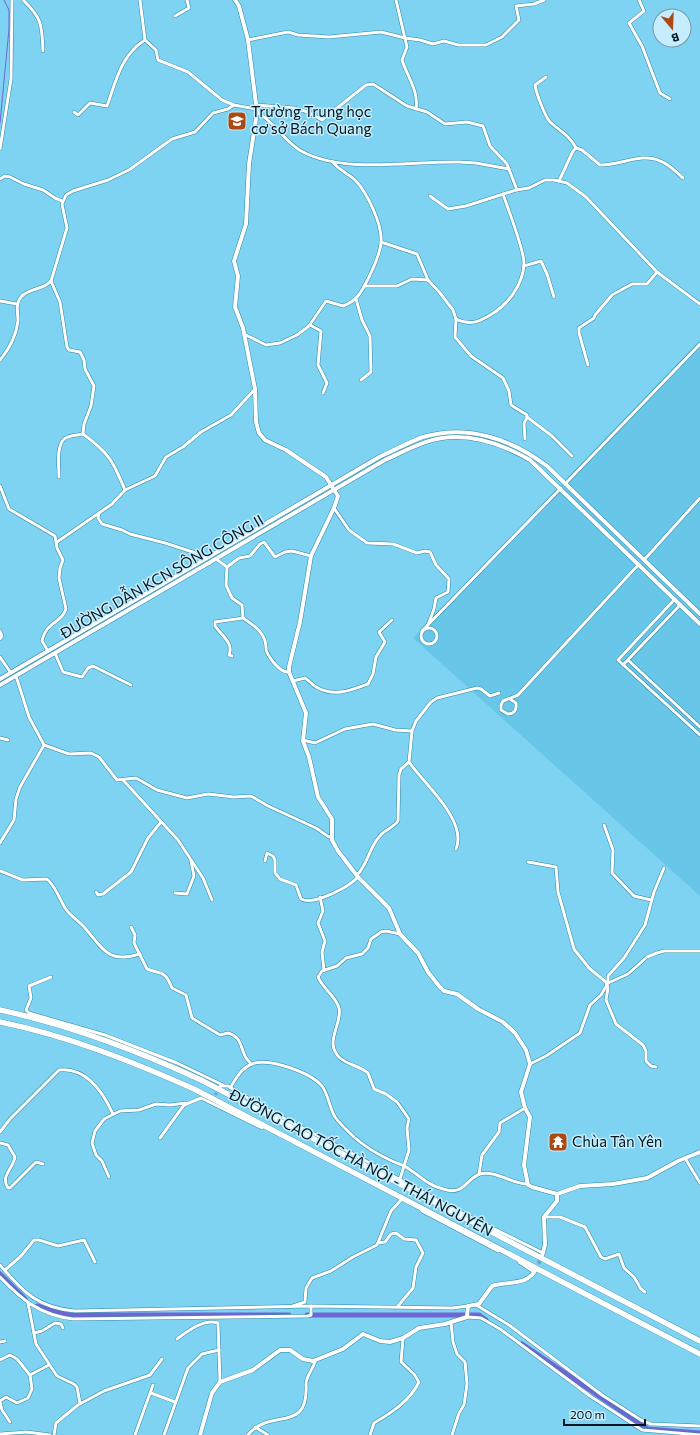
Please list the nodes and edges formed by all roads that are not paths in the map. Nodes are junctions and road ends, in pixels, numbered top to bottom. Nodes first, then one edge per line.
1 (12, 0) edge
2 (23, 0) edge
3 (140, 0) edge
4 (187, 0) edge
5 (235, 0) edge
6 (396, 0) edge
7 (544, 0) edge
8 (639, 0) edge
9 (175, 16) dead end
10 (405, 38) junction
11 (145, 40) junction
12 (248, 40) junction
13 (43, 51) dead end
14 (546, 76) dead end
15 (670, 98) dead end
16 (234, 105) junction
17 (256, 109) junction
18 (416, 109) junction
19 (74, 112) dead end
20 (576, 148) junction
21 (0, 149) edge
22 (332, 161) junction
23 (509, 169) junction
24 (683, 178) dead end
25 (0, 179) edge
26 (559, 181) junction
27 (517, 190) junction
28 (503, 194) junction
29 (430, 196) dead end
30 (62, 201) junction
31 (381, 242) junction
32 (524, 266) junction
33 (657, 272) junction
34 (428, 280) junction
35 (51, 281) junction
36 (364, 286) junction
37 (554, 297) dead end
38 (356, 299) junction
39 (0, 301) edge
40 (18, 304) junction
41 (700, 304) edge
42 (456, 319) junction
43 (310, 325) junction
44 (244, 334) junction
45 (700, 344) edge
46 (0, 360) edge
47 (588, 365) dead end
48 (361, 380) dead end
49 (255, 389) junction
50 (323, 393) dead end
51 (527, 417) junction
52 (471, 433) junction
53 (84, 434) junction
54 (468, 438) junction
55 (525, 438) dead end
56 (572, 456) dead end
57 (59, 477) dead end
58 (565, 484) junction
59 (0, 486) edge
60 (334, 488) junction
61 (561, 488) junction
62 (125, 490) junction
63 (700, 498) edge
64 (334, 508) junction
65 (99, 513) junction
66 (57, 542) junction
67 (311, 556) junction
68 (210, 558) junction
69 (216, 559) junction
70 (644, 560) junction
71 (639, 564) junction
72 (227, 566) junction
73 (180, 574) junction
74 (182, 578) junction
75 (675, 600) junction
76 (680, 605) junction
77 (700, 614) edge
78 (243, 618) junction
79 (392, 620) dead end
80 (430, 624) junction
81 (700, 624) edge
82 (434, 629) junction
83 (0, 631) edge
84 (422, 631) junction
85 (0, 639) edge
86 (48, 651) junction
87 (55, 653) junction
88 (232, 656) dead end
89 (0, 657) edge
90 (628, 660) junction
91 (623, 665) junction
92 (289, 672) junction
93 (11, 673) junction
94 (16, 676) junction
95 (0, 679) edge
96 (293, 681) junction
97 (0, 685) edge
98 (131, 685) dead end
99 (499, 693) dead end
100 (518, 695) junction
101 (510, 699) junction
102 (516, 704) junction
103 (700, 727) edge
104 (412, 731) junction
105 (700, 735) edge
106 (0, 738) edge
107 (8, 740) dead end
108 (303, 740) junction
109 (44, 745) junction
110 (409, 762) junction
111 (123, 780) junction
112 (161, 822) junction
113 (604, 825) dead end
114 (332, 837) junction
115 (0, 843) edge
116 (456, 849) dead end
117 (190, 857) junction
118 (265, 861) dead end
119 (528, 862) dead end
120 (664, 868) dead end
121 (0, 871) edge
122 (357, 876) junction
123 (96, 892) dead end
124 (175, 893) dead end
125 (320, 897) junction
126 (212, 900) dead end
127 (651, 900) junction
128 (131, 927) dead end
129 (400, 934) junction
130 (700, 951) edge
131 (140, 954) junction
132 (324, 970) junction
133 (51, 977) dead end
134 (608, 984) junction
135 (0, 1010) edge
136 (0, 1022) edge
137 (251, 1064) junction
138 (530, 1064) junction
139 (656, 1067) dead end
140 (230, 1088) junction
141 (186, 1103) junction
142 (525, 1108) junction
143 (113, 1114) junction
144 (0, 1132) edge
145 (160, 1138) dead end
146 (0, 1143) edge
147 (700, 1152) edge
148 (684, 1158) junction
149 (43, 1164) dead end
150 (404, 1166) junction
151 (480, 1174) junction
152 (109, 1177) dead end
153 (400, 1179) junction
154 (700, 1183) edge
155 (527, 1184) junction
156 (558, 1194) junction
157 (401, 1200) junction
158 (544, 1217) junction
159 (378, 1243) junction
160 (543, 1254) joint
161 (95, 1262) dead end
162 (0, 1265) edge
163 (5, 1270) junction
164 (535, 1270) joint
165 (0, 1277) edge
166 (645, 1292) dead end
167 (28, 1303) junction
168 (476, 1305) junction
169 (311, 1306) junction
170 (398, 1306) junction
171 (291, 1307) junction
172 (468, 1307) junction
173 (467, 1316) junction
174 (451, 1322) junction
175 (63, 1328) dead end
176 (34, 1333) junction
177 (403, 1338) junction
178 (177, 1339) dead end
179 (5, 1341) dead end
180 (700, 1341) edge
181 (0, 1342) edge
182 (219, 1350) junction
183 (700, 1354) edge
184 (162, 1359) dead end
185 (0, 1360) edge
186 (315, 1361) junction
187 (49, 1365) junction
188 (30, 1375) junction
189 (220, 1382) junction
190 (153, 1385) dead end
191 (151, 1393) junction
192 (0, 1402) edge
193 (175, 1402) junction
194 (80, 1404) junction
195 (10, 1422) dead end
196 (700, 1425) edge
197 (255, 1427) junction
198 (0, 1434) edge
199 (671, 1434) edge
200 (50, 1435) edge
201 (54, 1435) edge
202 (135, 1435) edge
203 (164, 1435) edge
204 (200, 1435) edge
205 (248, 1435) edge
206 (268, 1435) edge
207 (370, 1435) edge
208 (452, 1435) edge
209 (700, 1435) edge

1 - 21 street
2 - 13 street
3 - 11 street
4 - 9 street
5 - 12 street
6 - 10 street
7 - 10 street
8 - 15 street
10 - 12 street
10 - 18 street
11 - 16 street
11 - 19 street
12 - 17 street
14 - 20 street
16 - 17 street
16 - 30 street
17 - 18 street
17 - 22 street
17 - 44 street
18 - 23 street
20 - 24 street
20 - 26 street
22 - 23 street
22 - 31 street
23 - 27 street
25 - 30 street
26 - 27 street
26 - 33 street
27 - 28 street
28 - 29 street
28 - 32 street
30 - 35 street
31 - 34 street
31 - 36 street
32 - 37 street
32 - 42 street
33 - 41 street
33 - 47 street
34 - 36 street
34 - 42 street
35 - 40 street
35 - 53 street
36 - 38 street
38 - 43 street
38 - 48 street
39 - 40 street
40 - 46 street
42 - 51 street
43 - 44 street
43 - 50 street
44 - 49 street
45 - 58 street
49 - 60 street
49 - 62 street
51 - 55 street
51 - 56 street
52 - 54 street
52 - 58 street
52 - 60 street
53 - 57 street
53 - 62 street
54 - 60 street
54 - 61 street
58 - 61 street
58 - 70 street
59 - 66 street
60 - 64 street
60 - 68 street, ĐƯỜNG DẪN KCN SÔNG CÔNG II
60 - 69 street, ĐƯỜNG DẪN KCN SÔNG CÔNG II
61 - 71 street
61 - 80 street
62 - 65 street
63 - 70 street
64 - 67 street
64 - 80 street
65 - 66 street
65 - 68 street
66 - 86 street
67 - 72 street
67 - 92 street
68 - 73 street, ĐƯỜNG DẪN KCN SÔNG CÔNG II
69 - 72 street
69 - 74 street, ĐƯỜNG DẪN KCN SÔNG CÔNG II
70 - 77 street
71 - 75 street
71 - 100 street
72 - 78 street
73 - 74 street
73 - 86 street, ĐƯỜNG DẪN KCN SÔNG CÔNG II
74 - 87 street, ĐƯỜNG DẪN KCN SÔNG CÔNG II
75 - 76 street
75 - 91 street
76 - 81 street
76 - 90 street
78 - 88 street
78 - 92 street
79 - 96 street
80 - 82 street
80 - 84 street
82 - 84 street
82 - 84 street
83 - 85 street
86 - 93 street, ĐƯỜNG DẪN KCN SÔNG CÔNG II
87 - 94 street, ĐƯỜNG DẪN KCN SÔNG CÔNG II
87 - 98 street
89 - 93 street
90 - 91 street
90 - 103 street
91 - 105 street
92 - 96 street
93 - 95 street, ĐƯỜNG DẪN KCN SÔNG CÔNG II
94 - 97 street, ĐƯỜNG DẪN KCN SÔNG CÔNG II
94 - 109 street
96 - 108 street
99 - 104 street
100 - 101 street
100 - 102 street
101 - 102 street
101 - 102 street
104 - 108 street
104 - 110 street
106 - 107 street
108 - 114 street
109 - 111 street
109 - 115 street
110 - 116 street
110 - 122 street
111 - 112 street
111 - 114 street
112 - 117 street
112 - 123 street
113 - 127 street
114 - 122 street
117 - 124 street
117 - 126 street
118 - 125 street
119 - 134 street
120 - 127 street
121 - 131 street
122 - 125 street
122 - 129 street
125 - 132 street
127 - 134 street
128 - 131 street
129 - 132 street
129 - 138 street
130 - 134 street
131 - 137 street
132 - 150 street
133 - 140 street
134 - 138 street
134 - 139 street
135 - 180 highway, ĐƯỜNG CAO TỐC HÀ NỘI - THÁI NGUYÊN
136 - 183 highway, ĐƯỜNG CAO TỐC HÀ NỘI - THÁI NGUYÊN
137 - 140 street
137 - 150 street
138 - 142 street
140 - 153 street
141 - 143 street
141 - 145 street
141 - 157 street
142 - 151 street
142 - 155 street
143 - 144 street
143 - 152 street
146 - 149 street
147 - 148 street
148 - 154 street
148 - 156 street
150 - 151 street
150 - 153 street
151 - 155 street
153 - 160 street
155 - 156 street
156 - 158 street
157 - 159 street
157 - 164 street
158 - 160 street
158 - 166 street
159 - 170 street
159 - 171 street
161 - 163 street
162 - 163 street
163 - 171 street
164 - 168 street
165 - 167 street
167 - 169 street
167 - 176 street
168 - 172 street
168 - 196 street
169 - 170 street
169 - 171 street
170 - 172 street
172 - 173 street
173 - 174 street
173 - 199 street
174 - 177 street
174 - 208 street
175 - 176 street
176 - 187 street
177 - 186 street
177 - 207 street
178 - 182 street
179 - 181 street
182 - 189 street
182 - 193 street
184 - 194 street
185 - 188 street
186 - 189 street
186 - 197 street
187 - 188 street
187 - 194 street
188 - 192 street
189 - 204 street
190 - 191 street
191 - 193 street
191 - 202 street
192 - 195 street
193 - 203 street
194 - 201 street
197 - 205 street
197 - 206 street
198 - 200 street
199 - 209 street

